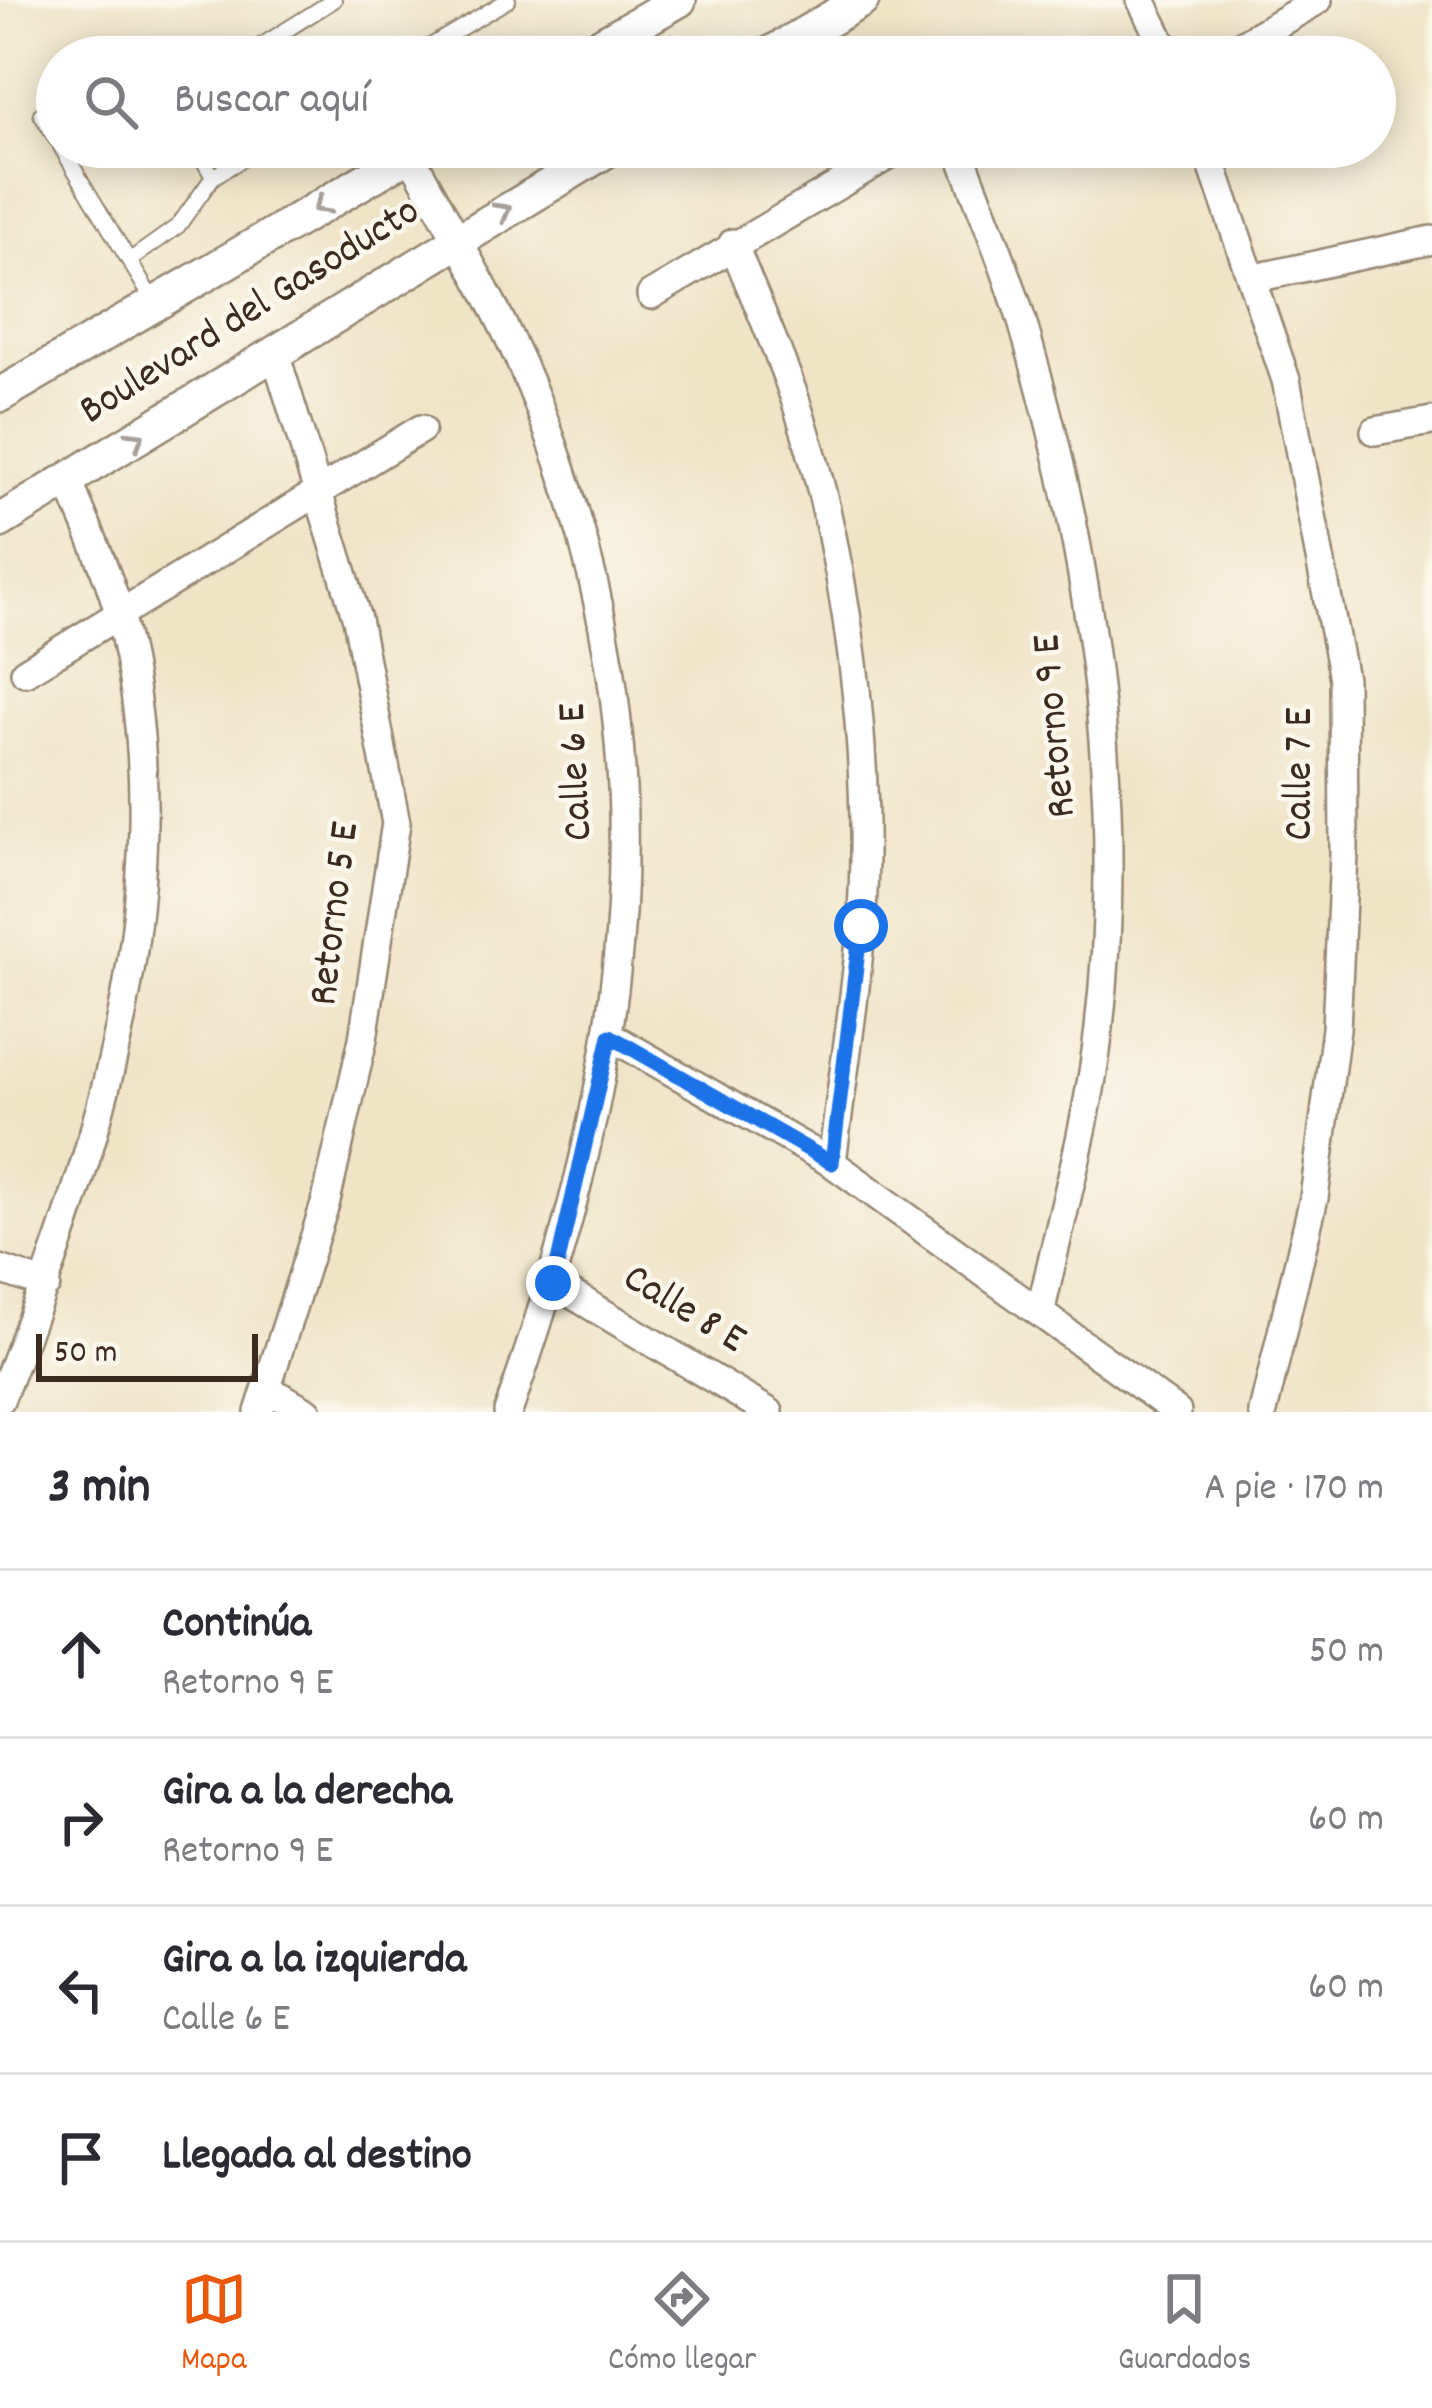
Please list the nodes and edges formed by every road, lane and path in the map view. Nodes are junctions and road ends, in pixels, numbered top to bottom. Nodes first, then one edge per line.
1 (334, 0) edge
2 (508, 0) edge
3 (679, 0) edge
4 (862, 0) edge
5 (1141, 0) edge
6 (1318, 0) edge
7 (277, 36) edge
8 (447, 36) edge
9 (616, 36) edge
10 (801, 36) edge
11 (1159, 36) edge
12 (1257, 36) edge
13 (73, 168) edge
14 (208, 168) edge
15 (227, 168) edge
16 (387, 168) edge
17 (424, 168) edge
18 (576, 168) edge
19 (866, 168) edge
20 (966, 168) edge
21 (1214, 168) edge
22 (213, 176) junction
23 (456, 239) junction
24 (1432, 240) edge
25 (733, 243) junction
26 (129, 262) junction
27 (1255, 278) junction
28 (651, 295) dead end
29 (154, 304) junction
30 (276, 356) junction
31 (0, 395) edge
32 (1432, 421) edge
33 (421, 429) dead end
34 (1375, 431) dead end
35 (68, 480) junction
36 (320, 490) junction
37 (0, 521) edge
38 (119, 614) junction
39 (25, 672) dead end
40 (610, 1036) junction
41 (832, 1163) junction
42 (0, 1268) edge
43 (553, 1283) junction
44 (46, 1285) junction
45 (1041, 1310) junction
46 (0, 1400) edge
47 (264, 1401) edge
48 (308, 1412) edge
49 (508, 1412) edge
50 (769, 1412) edge
51 (1177, 1412) edge
52 (1263, 1412) edge

1 - 7 lane
2 - 8 lane
3 - 9 street
4 - 10 street
5 - 11 street
6 - 12 street
13 - 26 lane
14 - 22 lane
15 - 22 lane
16 -> 29 street, Boulevard del Gasoducto
17 - 23 street, Calle 6 E
23 -> 18 street, Boulevard del Gasoducto
19 - 25 street
20 - 45 street, Retorno 9 E
21 - 27 street, Calle 7 E
22 - 26 lane
23 - 30 street, Boulevard del Gasoducto
23 - 40 street, Calle 6 E
24 - 27 street
25 - 28 street
25 - 41 street
26 - 29 lane
27 - 52 street, Calle 7 E
29 - 31 street, Boulevard del Gasoducto
35 -> 30 street, Boulevard del Gasoducto
30 - 36 street, Retorno 5 E
32 - 34 street
33 - 36 street
35 - 37 street, Boulevard del Gasoducto
35 - 38 street
36 - 38 street
36 - 47 street, Retorno 5 E
38 - 39 street
38 - 44 street
40 - 41 street
40 - 43 street, Calle 6 E
41 - 45 street
42 - 44 street
43 - 49 street, Calle 6 E
43 - 50 street, Calle 8 E
44 - 46 street
45 - 51 street
47 - 48 street

